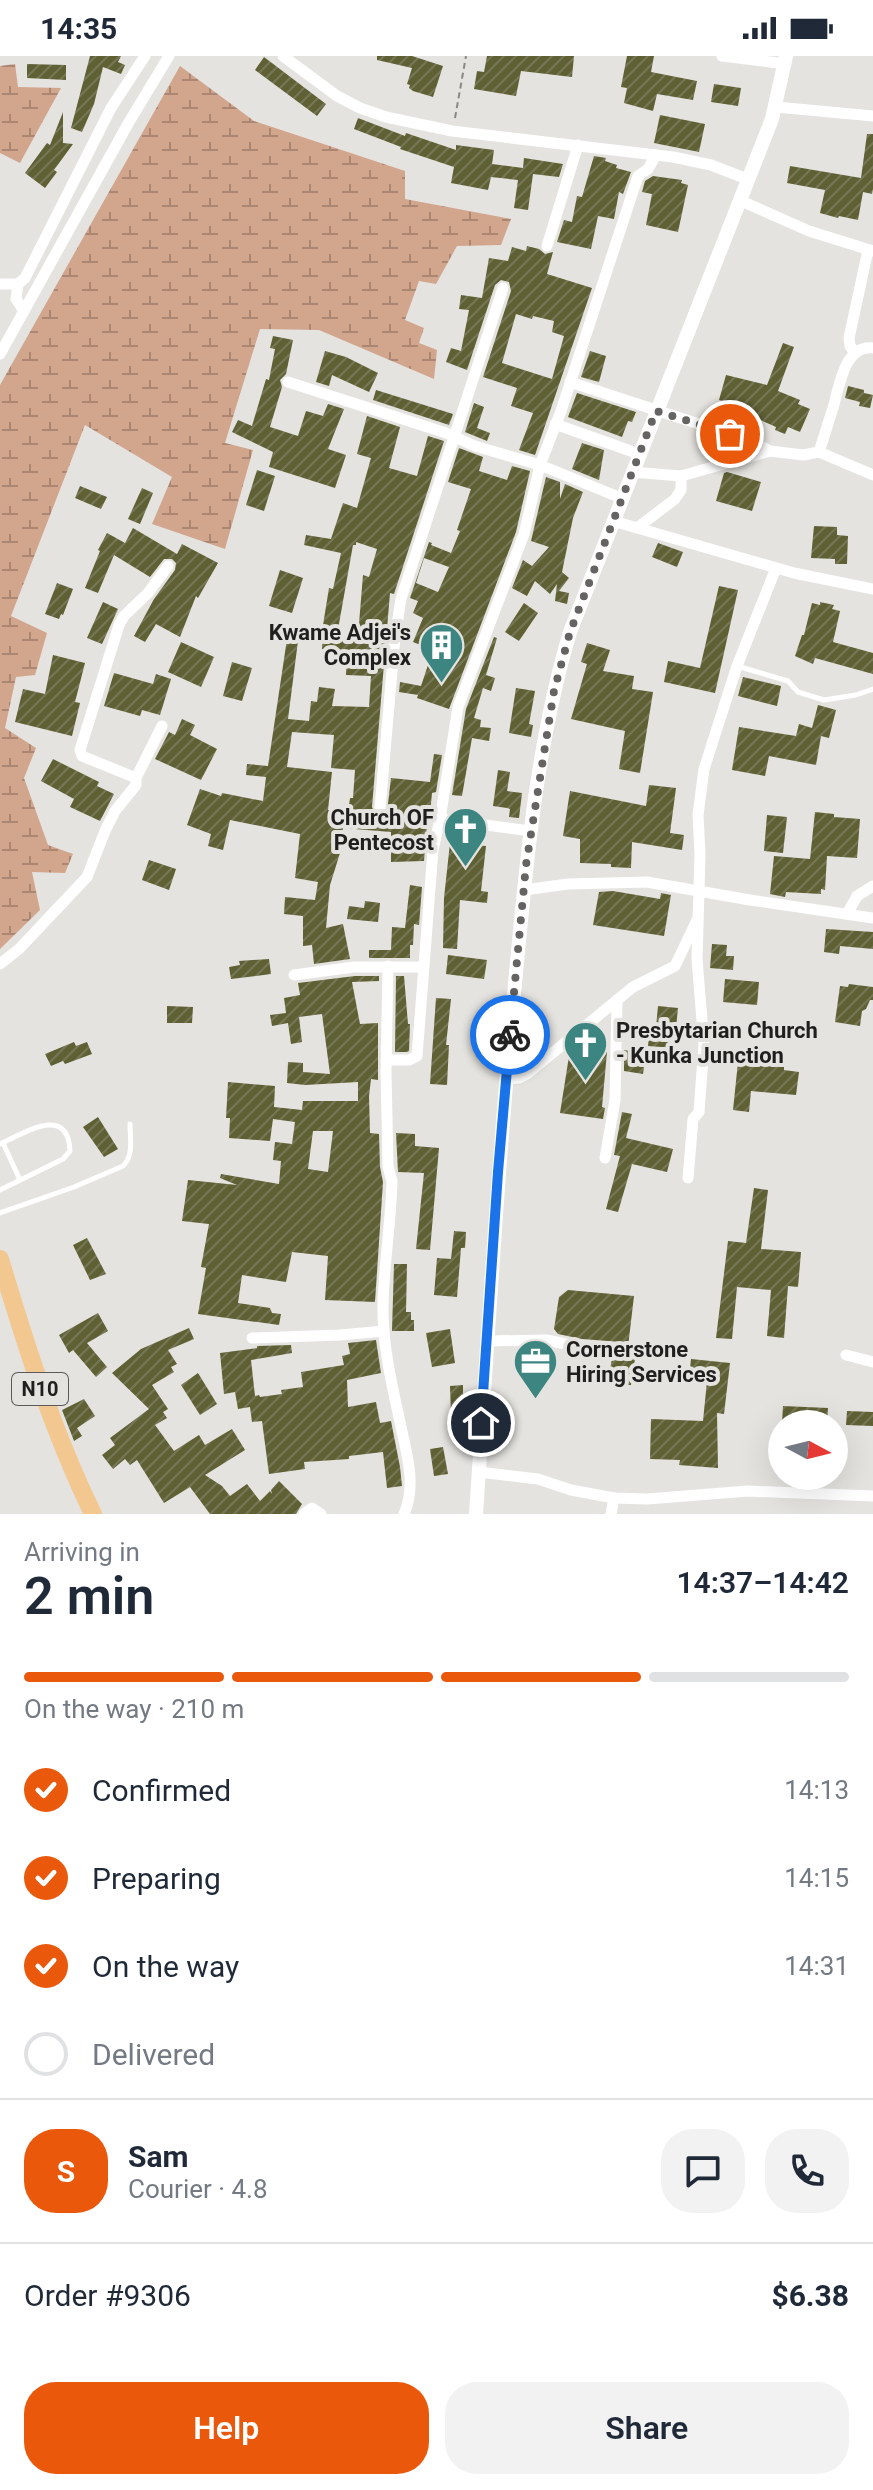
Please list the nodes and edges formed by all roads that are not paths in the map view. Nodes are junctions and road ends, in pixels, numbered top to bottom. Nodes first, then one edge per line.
1 (145, 56) edge
2 (169, 56) edge
3 (283, 56) edge
4 (722, 56) edge
5 (786, 60) edge
6 (776, 107) junction
7 (873, 116) edge
8 (578, 145) junction
9 (656, 155) junction
10 (747, 179) junction
11 (739, 200) junction
12 (547, 246) dead end
13 (870, 251) edge
14 (0, 284) edge
15 (18, 284) junction
16 (503, 288) dead end
17 (24, 311) junction
18 (873, 348) edge
19 (855, 353) junction
20 (0, 354) edge
21 (288, 382) dead end
22 (570, 382) junction
23 (656, 411) junction
24 (555, 424) junction
25 (454, 437) junction
26 (770, 451) junction
27 (819, 452) junction
28 (639, 454) junction
29 (540, 465) junction
30 (632, 472) junction
31 (873, 475) edge
32 (681, 476) junction
33 (621, 498) junction
34 (613, 521) junction
35 (637, 528) junction
36 (168, 566) dead end
37 (776, 568) junction
38 (873, 589) edge
39 (737, 666) junction
40 (873, 689) edge
41 (162, 726) dead end
42 (136, 778) junction
43 (380, 808) dead end
44 (440, 819) junction
45 (531, 831) junction
46 (873, 886) edge
47 (524, 890) junction
48 (698, 890) junction
49 (847, 914) junction
50 (873, 918) edge
51 (698, 920) junction
52 (0, 964) edge
53 (388, 966) junction
54 (422, 967) junction
55 (294, 975) dead end
56 (617, 1000) junction
57 (387, 1060) junction
58 (506, 1079) junction
59 (130, 1124) dead end
60 (2, 1144) edge
61 (605, 1158) dead end
62 (688, 1178) dead end
63 (20, 1180) junction
64 (0, 1190) edge
65 (0, 1213) edge
66 (0, 1259) edge
67 (384, 1331) junction
68 (252, 1338) dead end
69 (488, 1341) junction
70 (620, 1350) dead end
71 (846, 1355) dead end
72 (873, 1362) edge
73 (479, 1472) junction
74 (873, 1496) edge
75 (614, 1498) junction
76 (93, 1514) edge
77 (304, 1514) edge
78 (321, 1514) edge
79 (404, 1514) edge
80 (476, 1514) edge
81 (611, 1514) edge

1 - 15 street
2 - 17 street
3 - 8 street
4 - 5 street
5 - 6 street
6 - 7 street
6 - 10 street
8 - 9 street
8 - 12 street
9 - 10 street
9 - 22 street
10 - 11 street
11 - 13 street
11 - 23 street
13 - 19 street
14 - 15 street
15 - 17 street
16 - 25 street
17 - 20 street
18 - 19 street
19 - 27 street
21 - 25 street
22 - 23 street
22 - 24 street
23 - 26 street
23 - 28 street
24 - 28 street
24 - 29 street
25 - 29 street
25 - 43 street
26 - 27 street
26 - 32 street
27 - 31 street
28 - 30 street
29 - 33 street
29 - 44 street
30 - 32 street
30 - 33 street
32 - 35 street
33 - 34 street
34 - 35 street
34 - 45 street
35 - 37 street
36 - 42 street
37 - 38 street
37 - 39 street
39 - 40 lane
39 - 48 street
41 - 42 street
42 - 52 street
44 - 45 street
44 - 54 street
45 - 47 street
46 - 49 street
47 - 48 street
47 - 58 street
48 - 49 street
48 - 51 street
49 - 50 street
51 - 56 street
51 - 62 street
53 - 54 street
53 - 55 street
53 - 57 street
54 - 57 street
56 - 58 street
56 - 61 street
57 - 67 street
58 - 69 street
59 - 65 lane
60 - 63 lane
60 - 63 lane
63 - 64 lane
66 - 76 main road, N10
67 - 68 street
67 - 79 street
69 - 70 street
69 - 73 street
71 - 72 street
73 - 75 street
73 - 80 street
74 - 75 street
75 - 81 street
77 - 78 street

